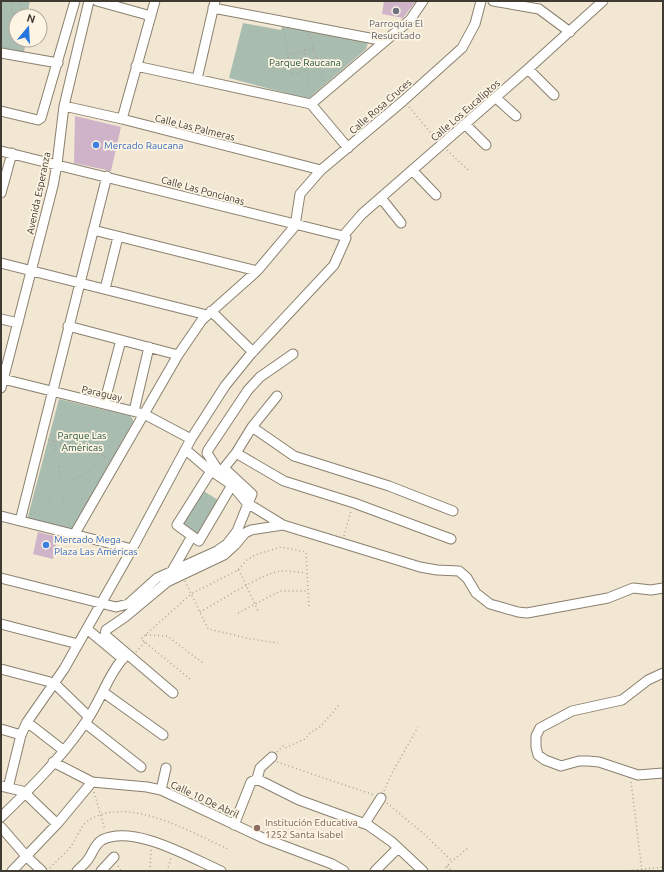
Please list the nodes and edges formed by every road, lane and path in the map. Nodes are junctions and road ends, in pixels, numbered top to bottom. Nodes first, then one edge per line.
1 (75, 1) edge
2 (89, 1) edge
3 (96, 1) edge
4 (155, 1) edge
5 (423, 1) edge
6 (481, 1) edge
7 (493, 1) edge
8 (602, 1) edge
9 (214, 4) edge
10 (539, 5) edge
11 (151, 16) junction
12 (284, 28) dead end
13 (309, 32) dead end
14 (570, 32) junction
15 (385, 41) junction
16 (314, 48) junction
17 (304, 50) junction
18 (1, 53) edge
19 (289, 54) junction
20 (58, 63) junction
21 (136, 66) junction
22 (306, 70) junction
23 (528, 70) junction
24 (197, 79) junction
25 (324, 83) dead end
26 (554, 96) dead end
27 (496, 98) junction
28 (311, 100) junction
29 (403, 101) junction
30 (64, 106) junction
31 (1, 111) edge
32 (516, 116) dead end
33 (122, 119) junction
34 (465, 124) junction
35 (486, 144) dead end
36 (348, 148) junction
37 (444, 148) junction
38 (1, 151) edge
39 (12, 153) junction
40 (57, 164) junction
41 (321, 170) junction
42 (412, 170) junction
43 (468, 170) dead end
44 (106, 176) junction
45 (1, 193) edge
46 (436, 195) dead end
47 (381, 198) junction
48 (401, 223) dead end
49 (295, 226) junction
50 (93, 230) junction
51 (343, 236) junction
52 (118, 237) junction
53 (1, 263) edge
54 (31, 271) junction
55 (257, 271) junction
56 (80, 282) junction
57 (105, 289) junction
58 (209, 313) junction
59 (1, 319) edge
60 (18, 323) junction
61 (68, 326) junction
62 (121, 340) junction
63 (149, 347) junction
64 (253, 352) junction
65 (294, 354) dead end
66 (178, 355) junction
67 (2, 384) edge
68 (52, 392) junction
69 (277, 396) dead end
70 (104, 404) junction
71 (134, 411) junction
72 (144, 414) junction
73 (252, 427) junction
74 (40, 438) junction
75 (191, 440) junction
76 (54, 441) junction
77 (186, 450) junction
78 (56, 453) dead end
79 (236, 453) junction
80 (106, 456) junction
81 (58, 464) dead end
82 (107, 464) dead end
83 (95, 465) dead end
84 (211, 471) junction
85 (87, 472) dead end
86 (60, 476) dead end
87 (223, 478) junction
88 (74, 480) dead end
89 (232, 485) junction
90 (56, 494) dead end
91 (63, 498) dead end
92 (48, 501) dead end
93 (248, 503) junction
94 (354, 503) junction
95 (66, 507) dead end
96 (31, 508) dead end
97 (453, 511) dead end
98 (1, 516) edge
99 (24, 519) junction
100 (74, 522) dead end
101 (283, 525) junction
102 (72, 532) junction
103 (192, 536) junction
104 (451, 539) dead end
105 (342, 543) junction
106 (132, 549) junction
107 (238, 570) junction
108 (172, 571) junction
109 (306, 573) junction
110 (182, 574) junction
111 (2, 581) edge
112 (247, 586) junction
113 (663, 588) edge
114 (308, 592) junction
115 (191, 594) junction
116 (102, 602) junction
117 (255, 604) junction
118 (308, 607) dead end
119 (200, 612) junction
120 (238, 613) dead end
121 (259, 613) dead end
122 (1, 624) edge
123 (87, 629) junction
124 (146, 634) junction
125 (145, 642) junction
126 (278, 643) dead end
127 (78, 644) junction
128 (127, 657) junction
129 (203, 663) dead end
130 (1, 669) edge
131 (663, 673) edge
132 (190, 679) dead end
133 (54, 683) junction
134 (103, 692) junction
135 (173, 692) dead end
136 (339, 705) dead end
137 (87, 720) junction
138 (27, 722) junction
139 (418, 727) dead end
140 (1, 729) edge
141 (21, 735) junction
142 (162, 735) dead end
143 (63, 750) junction
144 (272, 757) junction
145 (53, 762) junction
146 (141, 767) dead end
147 (166, 768) dead end
148 (630, 773) junction
149 (663, 773) edge
150 (257, 779) junction
151 (92, 782) junction
152 (5, 787) edge
153 (161, 790) junction
154 (26, 793) junction
155 (381, 798) junction
156 (1, 817) edge
157 (365, 823) junction
158 (56, 824) junction
159 (234, 825) junction
160 (1, 827) edge
161 (107, 839) junction
162 (152, 841) junction
163 (398, 848) junction
164 (468, 848) dead end
165 (174, 850) junction
166 (27, 857) junction
167 (114, 857) joint
168 (452, 861) junction
169 (447, 866) junction
170 (663, 867) edge
171 (642, 870) edge
172 (12, 871) edge
173 (42, 871) edge
174 (76, 871) edge
175 (101, 871) edge
176 (121, 871) edge
177 (150, 871) edge
178 (167, 871) edge
179 (221, 871) edge
180 (344, 871) edge
181 (374, 871) edge
182 (423, 871) edge
183 (443, 871) edge
184 (452, 871) edge
185 (625, 871) edge

1 - 20 street
2 - 30 street, Avenida Esperanza
3 - 11 street
4 - 11 street
5 - 15 street
6 - 29 street, Calle Rosa Cruces
7 - 10 street
8 - 14 street, Calle Los Eucaliptos
9 - 15 street
9 - 24 street
10 - 14 street
11 - 21 street
12 - 19 path
13 - 16 path
14 - 23 street, Calle Los Eucaliptos
15 - 28 street
16 - 17 path
16 - 25 path
17 - 19 path
17 - 22 path
18 - 20 street
19 - 22 path
20 - 31 street
21 - 24 street
21 - 33 street
22 - 28 path
23 - 26 street
23 - 27 street, Calle Los Eucaliptos
24 - 28 street
27 - 32 street
27 - 34 street, Calle Los Eucaliptos
28 - 36 street
29 - 36 street, Calle Rosa Cruces
29 - 37 path
30 - 33 street, Calle Las Palmeras
30 - 40 street, Avenida Esperanza
33 - 41 street, Calle Las Palmeras
34 - 35 street
34 - 37 street, Calle Los Eucaliptos
36 - 41 street, Calle Rosa Cruces
37 - 42 street, Calle Los Eucaliptos
37 - 43 path
38 - 39 street, Calle Las Poncianas
39 - 40 street, Calle Las Poncianas
39 - 45 street
40 - 44 street, Calle Las Poncianas
40 - 54 street, Avenida Esperanza
41 - 49 street, Calle Rosa Cruces
42 - 46 street
42 - 47 street, Calle Los Eucaliptos
44 - 49 street, Calle Las Poncianas
44 - 50 street
47 - 48 street
47 - 51 street, Calle Los Eucaliptos
49 - 51 street, Calle Las Poncianas
49 - 55 street
50 - 52 street
50 - 56 street
51 - 64 street
52 - 55 street
52 - 57 street
53 - 54 street
54 - 56 street
54 - 60 street, Avenida Esperanza
55 - 58 street
56 - 57 street
56 - 61 street
57 - 58 street
58 - 64 street
58 - 66 street
59 - 60 street
60 - 67 street, Avenida Esperanza
61 - 62 street
61 - 68 street
62 - 63 street
62 - 70 street
63 - 66 street
63 - 71 street
64 - 75 street
65 - 87 street
66 - 72 street
67 - 68 street, Paraguay
68 - 70 street, Paraguay
68 - 74 street
69 - 73 street
70 - 71 street, Paraguay
71 - 72 street, Paraguay
72 - 75 street, Paraguay
72 - 102 street
73 - 79 street
73 - 97 street
74 - 76 path
74 - 99 street
75 - 77 street
76 - 78 path
76 - 80 path
77 - 84 street
77 - 106 street
79 - 93 street
79 - 94 street
80 - 82 path
80 - 83 path
81 - 86 path
84 - 87 street
84 - 103 street
85 - 88 path
87 - 89 street
89 - 93 street
89 - 103 street
90 - 92 path
91 - 95 path
93 - 101 street
93 - 108 street
94 - 104 street
94 - 105 path
96 - 99 path
98 - 99 street
99 - 102 street
100 - 102 path
101 - 105 street
101 - 110 street
102 - 106 street
103 - 108 street
105 - 113 street
106 - 116 street
107 - 109 path
107 - 112 path
107 - 115 path
108 - 116 street
109 - 112 path
109 - 114 path
110 - 115 path
110 - 128 street
111 - 116 street
112 - 117 path
112 - 119 path
114 - 117 path
114 - 118 path
115 - 119 path
115 - 124 path
116 - 123 street
117 - 120 path
117 - 121 path
119 - 126 path
122 - 127 street
123 - 127 street
123 - 128 street
124 - 125 path
124 - 129 path
125 - 128 path
125 - 132 path
127 - 133 street
128 - 134 street
128 - 135 street
130 - 133 street
131 - 148 street
133 - 137 street
133 - 138 street
134 - 137 street
134 - 142 street
136 - 144 path
137 - 143 street
137 - 146 street
138 - 141 street
138 - 143 street
139 - 155 path
140 - 141 street
141 - 152 street
143 - 145 street
144 - 150 street
144 - 155 path
145 - 151 street, Calle 10 De Abril
145 - 154 street
147 - 153 street
148 - 149 street
148 - 171 path
150 - 157 street
150 - 159 street
151 - 153 street, Calle 10 De Abril
151 - 158 street
151 - 161 path
152 - 154 street
153 - 159 street, Calle 10 De Abril
154 - 156 street
154 - 158 street
155 - 157 street
155 - 168 path
157 - 163 street
158 - 166 street
159 - 180 street, Calle 10 De Abril
160 - 166 street
161 - 162 street
161 - 174 street
162 - 165 street
162 - 177 path
163 - 181 street
163 - 182 street
164 - 168 path
165 - 178 path
165 - 179 street
166 - 172 street
166 - 173 street
167 - 175 street
167 - 176 path
168 - 169 path
169 - 183 path
169 - 184 path
170 - 171 path
171 - 185 path

